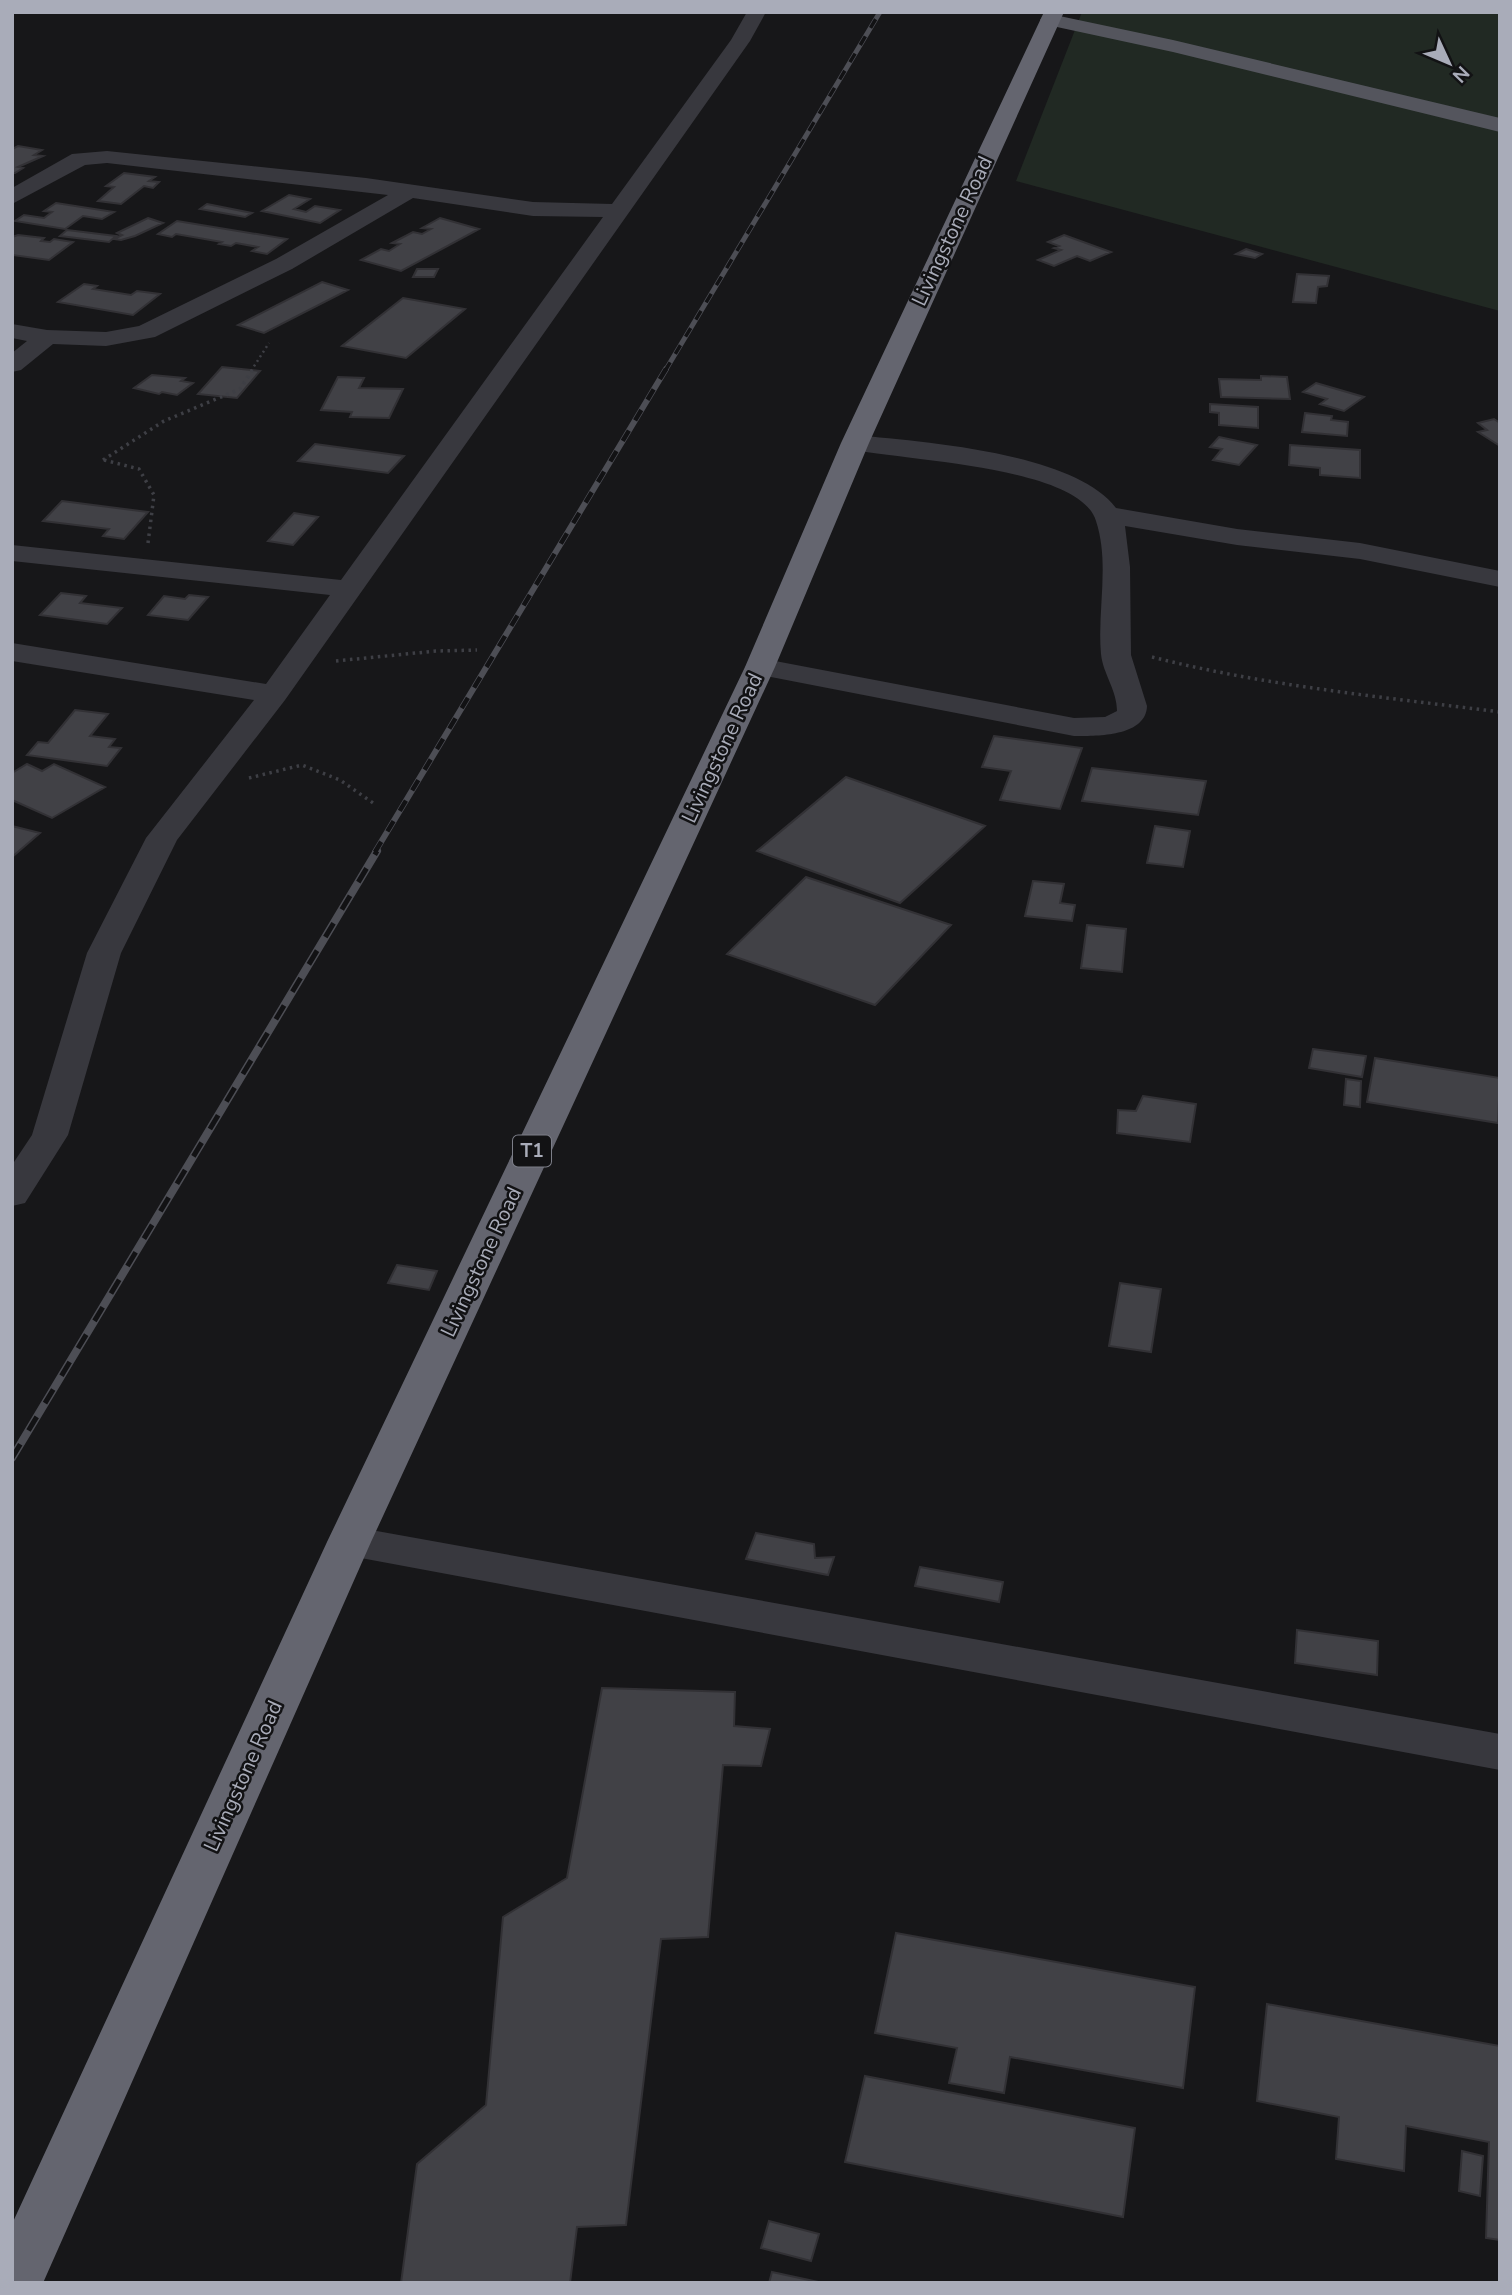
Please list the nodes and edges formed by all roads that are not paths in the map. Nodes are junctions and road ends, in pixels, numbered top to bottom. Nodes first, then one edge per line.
1 (757, 12) edge
2 (1052, 16) edge
3 (1500, 125) edge
4 (408, 192) junction
5 (12, 197) edge
6 (620, 211) junction
7 (12, 331) edge
8 (47, 337) junction
9 (12, 365) edge
10 (855, 443) junction
11 (1109, 515) junction
12 (12, 553) edge
13 (1500, 579) edge
14 (349, 589) junction
15 (12, 652) edge
16 (760, 667) junction
17 (274, 694) junction
18 (12, 1194) edge
19 (349, 1542) junction
20 (1500, 1752) edge
21 (14, 2283) edge

1 - 6 street
2 - 3 main road
2 - 10 highway, Livingstone Road / T1
4 - 5 street
4 - 6 street
4 - 8 street
6 - 14 street
7 - 8 street
8 - 9 street
10 - 11 street
10 - 16 highway, Livingstone Road / T1
11 - 13 street
11 - 16 street
12 - 14 street
14 - 17 street
15 - 17 street
16 - 19 highway, Livingstone Road / T1
17 - 18 street
19 - 20 street
19 - 21 highway, Livingstone Road / T1

